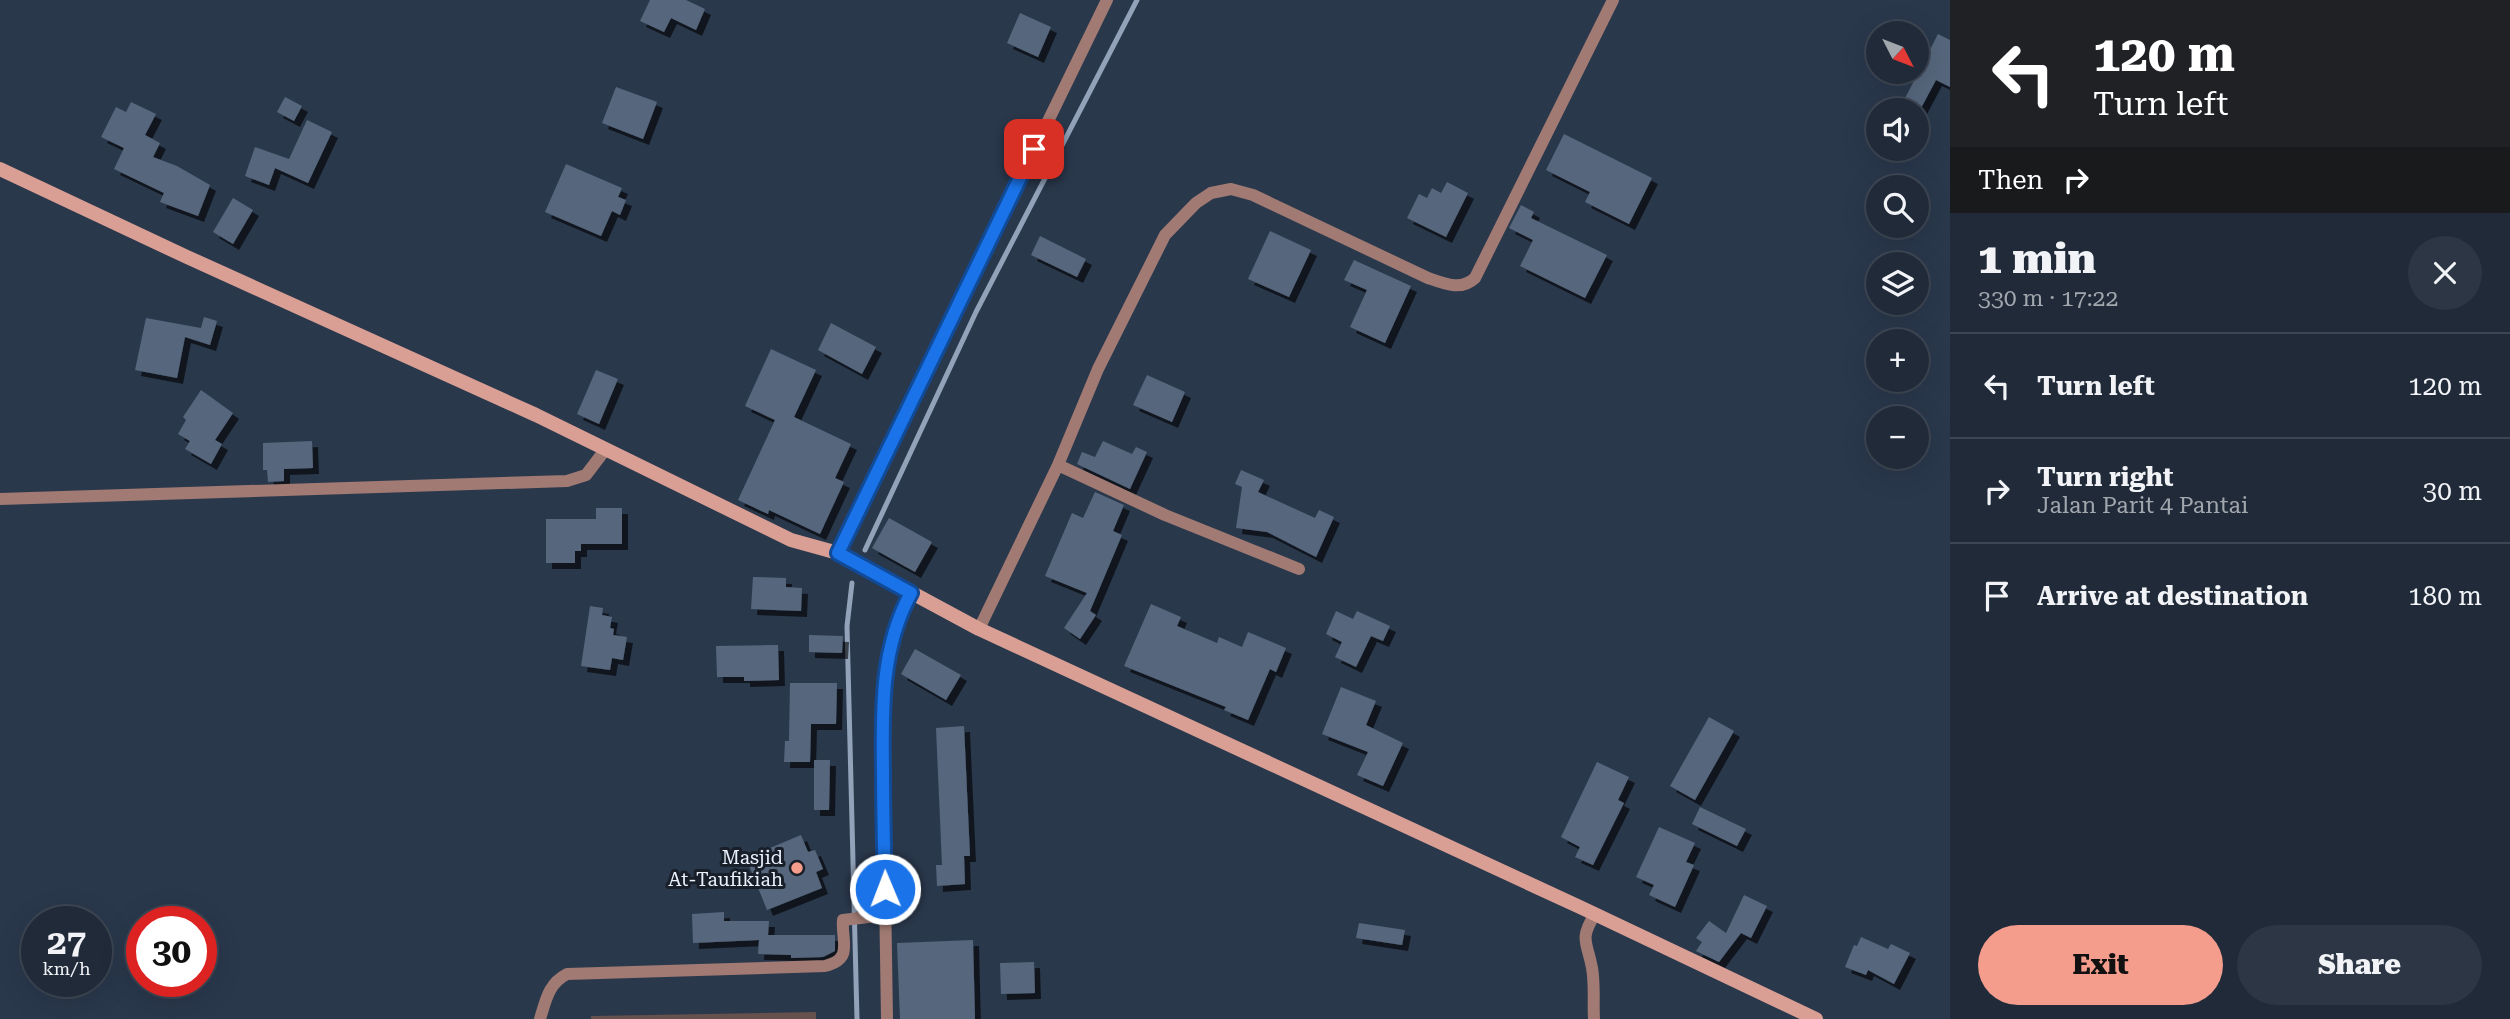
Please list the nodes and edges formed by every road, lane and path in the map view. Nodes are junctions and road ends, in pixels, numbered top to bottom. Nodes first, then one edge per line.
1 (1107, 0) edge
2 (1613, 0) edge
3 (0, 169) edge
4 (605, 450) junction
5 (1058, 465) junction
6 (0, 499) edge
7 (838, 553) junction
8 (1299, 569) dead end
9 (911, 593) junction
10 (979, 629) junction
11 (1595, 914) junction
12 (885, 915) junction
13 (540, 1019) edge
14 (887, 1019) edge
15 (1594, 1019) edge
16 (1816, 1019) edge

1 - 7 street
2 - 5 street
3 - 4 street
4 - 6 street
4 - 7 street
5 - 8 street
5 - 10 street
7 - 9 street
9 - 10 street
9 - 12 street
10 - 11 street
11 - 15 street
11 - 16 street
12 - 13 street
12 - 14 street

